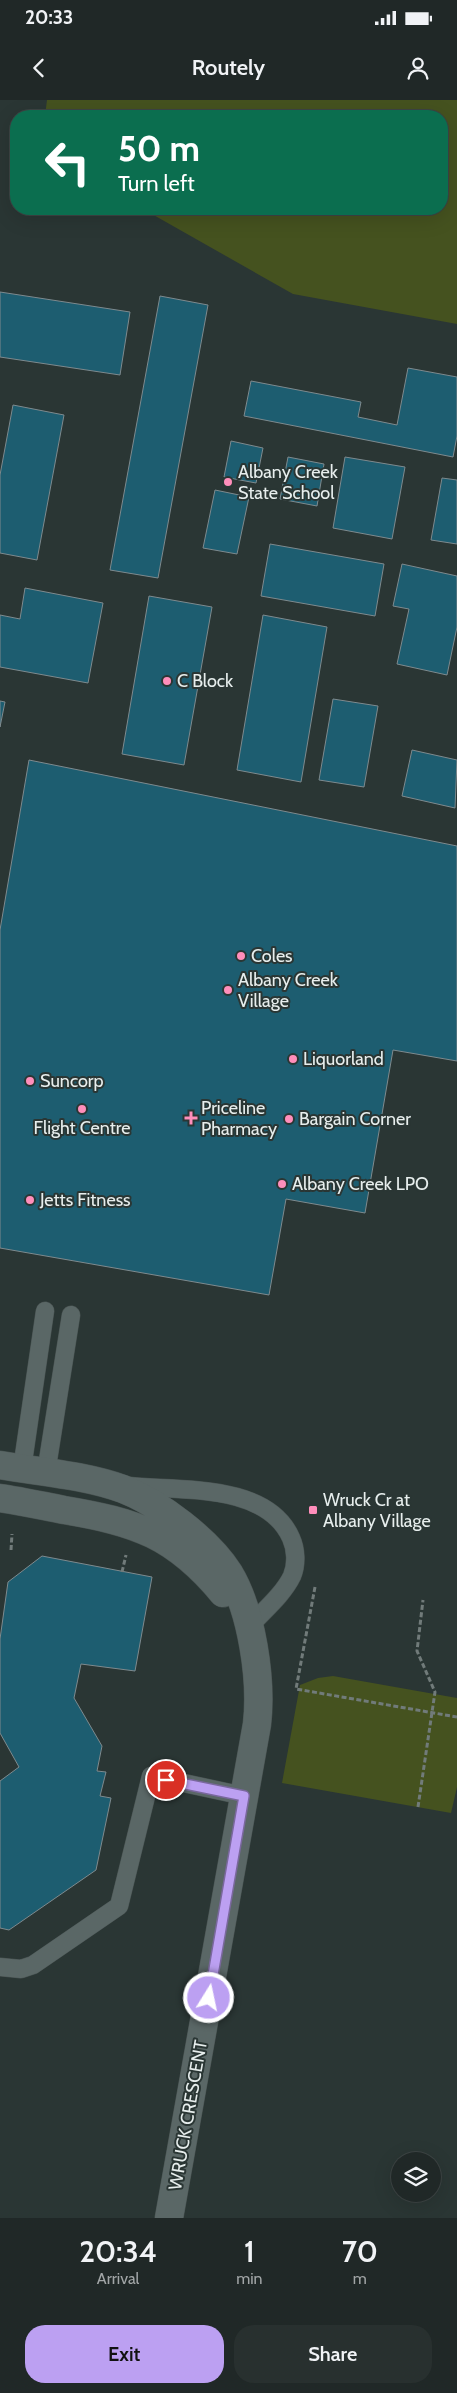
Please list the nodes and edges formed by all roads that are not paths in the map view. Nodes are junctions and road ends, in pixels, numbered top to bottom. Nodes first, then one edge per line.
1 (45, 1311) dead end
2 (71, 1316) dead end
3 (23, 1469) edge
4 (104, 1484) junction
5 (19, 1501) edge
6 (248, 1628) junction
7 (244, 1796) junction
8 (0, 1967) edge
9 (169, 2218) edge

1 - 3 lane
2 - 3 lane
3 - 4 street, WRUCK CRESCENT
3 - 5 street
4 - 6 street, WRUCK CRESCENT
4 - 6 lane
5 - 6 street, WRUCK CRESCENT
6 - 7 street, WRUCK CRESCENT
7 - 8 lane
7 - 9 street, WRUCK CRESCENT

